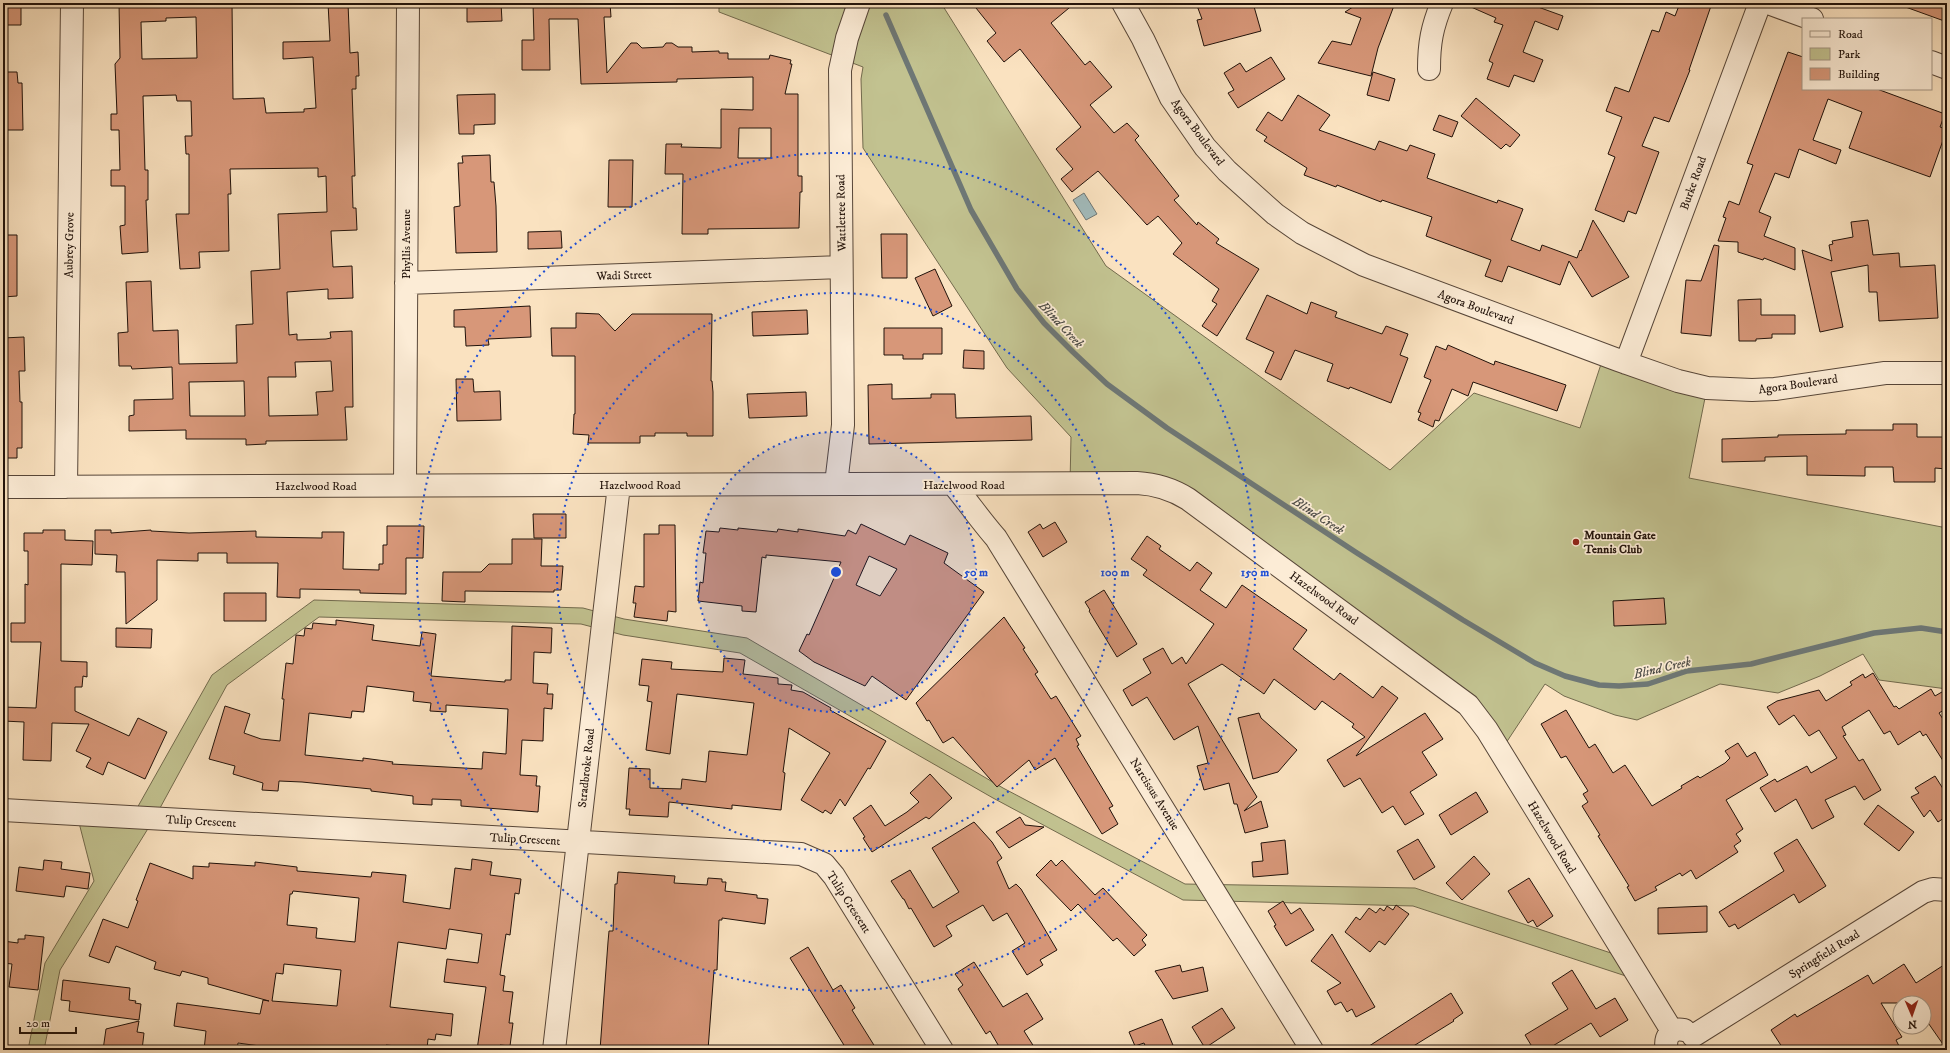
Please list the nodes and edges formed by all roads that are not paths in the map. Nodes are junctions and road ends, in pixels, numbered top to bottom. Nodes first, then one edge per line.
1 (72, 3) edge
2 (408, 3) edge
3 (859, 3) edge
4 (1123, 3) edge
5 (1442, 3) edge
6 (1760, 3) edge
7 (1768, 3) edge
8 (1809, 18) edge
9 (1932, 62) edge
10 (1947, 68) edge
11 (1429, 69) dead end
12 (841, 267) junction
13 (406, 283) junction
14 (1626, 363) junction
15 (1947, 373) edge
16 (845, 484) junction
17 (953, 484) junction
18 (984, 484) junction
19 (405, 485) junction
20 (619, 485) junction
21 (3, 486) edge
22 (66, 487) junction
23 (996, 538) junction
24 (3, 810) edge
25 (578, 842) junction
26 (1946, 884) edge
27 (1681, 1042) edge
28 (554, 1050) edge
29 (942, 1050) edge
30 (1312, 1050) edge

1 - 22 street, Aubrey Grove
2 - 13 street, Phyllis Avenue
3 - 12 street, Wattletree Road
4 - 14 street, Agora Boulevard
5 - 11 street
6 - 14 street, Burke Road
7 - 8 street
9 - 10 street
12 - 13 street, Wadi Street
12 - 16 street, Wattletree Road
13 - 19 street, Phyllis Avenue
14 - 15 street, Agora Boulevard
16 - 17 street, Hazelwood Road
16 - 20 street, Hazelwood Road
17 - 18 street, Hazelwood Road
17 - 23 street, Narcissus Avenue
18 - 23 street, Narcissus Avenue
18 - 27 street, Hazelwood Road
19 - 20 street, Hazelwood Road
19 - 22 street, Hazelwood Road
20 - 25 street, Stradbroke Road
21 - 22 street, Hazelwood Road
23 - 30 street, Narcissus Avenue
24 - 25 street, Tulip Crescent
25 - 28 street, Stradbroke Road
25 - 29 street, Tulip Crescent
26 - 27 street, Springfield Road

